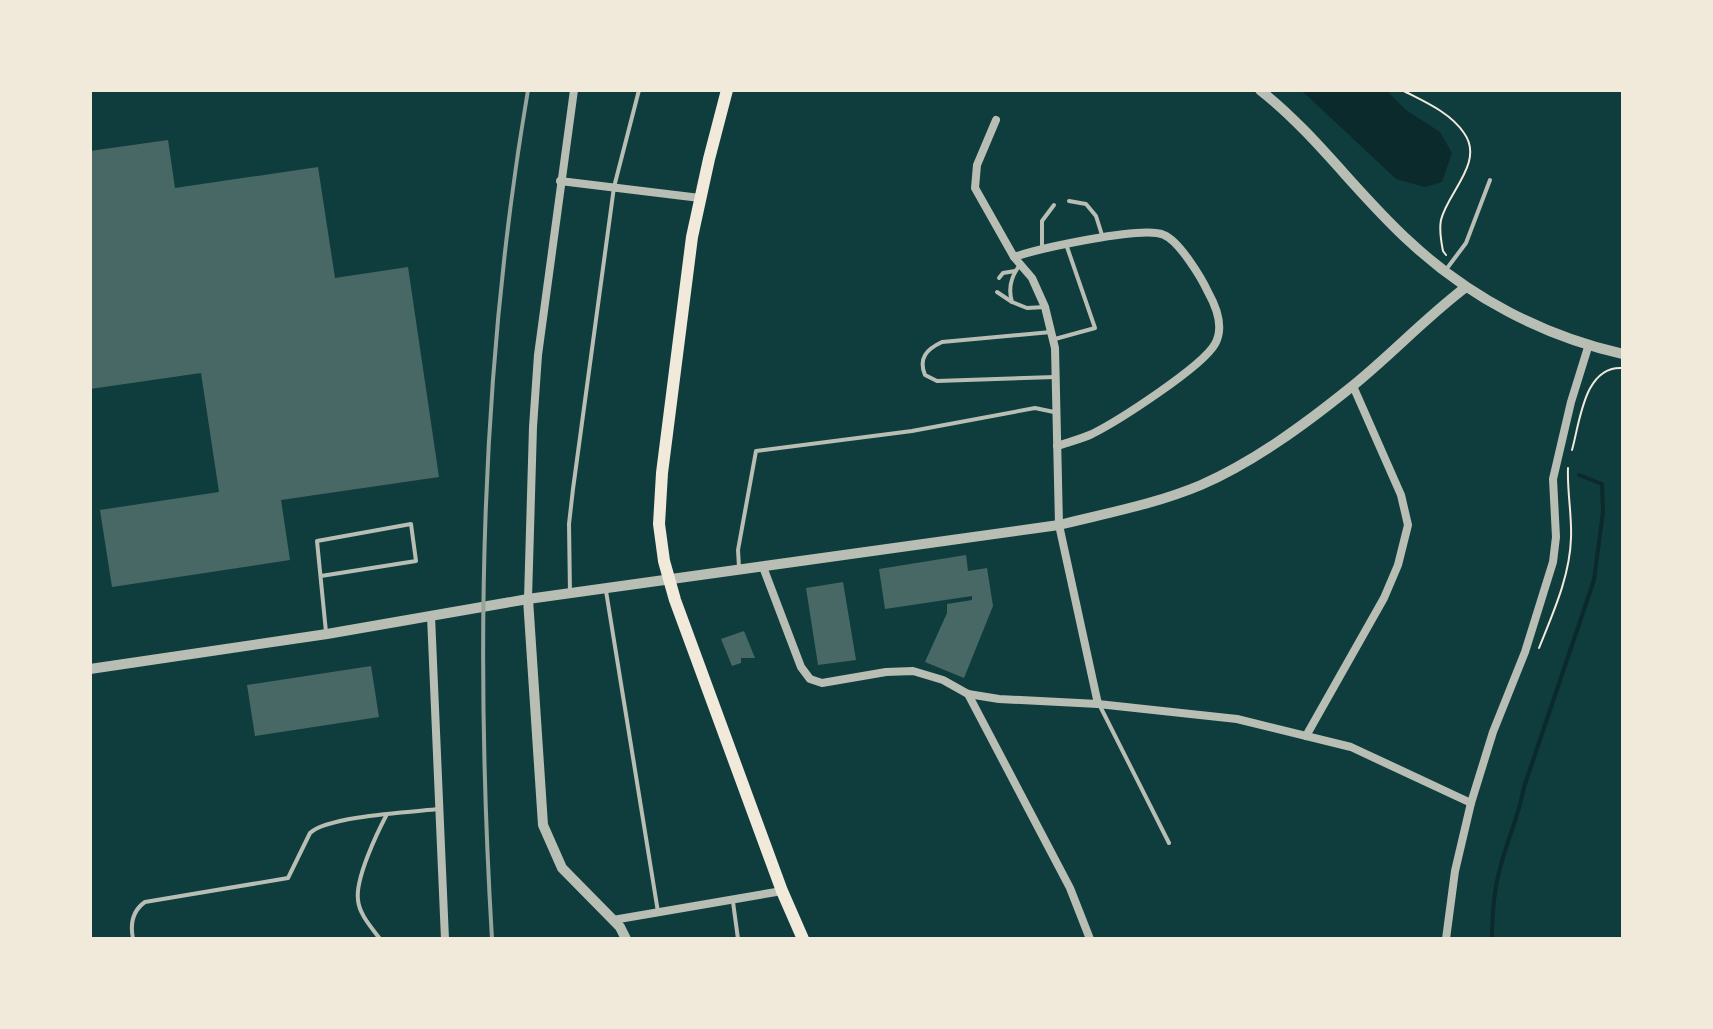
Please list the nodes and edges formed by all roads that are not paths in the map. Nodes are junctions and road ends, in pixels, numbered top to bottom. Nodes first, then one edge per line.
1 (574, 90) edge
2 (639, 90) edge
3 (727, 90) edge
4 (1260, 90) edge
5 (996, 120) dead end
6 (1490, 180) dead end
7 (560, 181) junction
8 (614, 187) junction
9 (700, 198) junction
10 (1069, 201) dead end
11 (1054, 205) dead end
12 (1103, 239) junction
13 (1066, 244) junction
14 (1042, 248) junction
15 (1016, 264) junction
16 (1445, 272) junction
17 (999, 278) dead end
18 (1466, 287) junction
19 (997, 292) dead end
20 (1012, 302) junction
21 (1045, 307) junction
22 (1052, 336) junction
23 (1589, 344) junction
24 (1623, 354) edge
25 (1055, 377) junction
26 (1353, 386) junction
27 (1056, 412) junction
28 (1057, 446) junction
29 (1059, 525) junction
30 (763, 567) junction
31 (739, 569) junction
32 (321, 576) junction
33 (669, 579) junction
34 (606, 588) junction
35 (570, 594) junction
36 (528, 599) junction
37 (431, 616) junction
38 (327, 634) junction
39 (90, 669) edge
40 (968, 694) junction
41 (1098, 704) junction
42 (1306, 736) junction
43 (1471, 803) junction
44 (439, 809) junction
45 (387, 814) junction
46 (1169, 843) dead end
47 (782, 891) junction
48 (732, 899) junction
49 (658, 912) junction
50 (613, 920) junction
51 (133, 939) edge
52 (380, 939) edge
53 (445, 939) edge
54 (626, 939) edge
55 (738, 939) edge
56 (803, 939) edge
57 (1090, 939) edge
58 (1446, 939) edge

1 - 7 street
2 - 8 lane
3 - 9 main road
4 - 16 street
5 - 15 street
6 - 16 lane
7 - 8 street
7 - 36 street
8 - 9 street
8 - 35 lane
9 - 33 main road
10 - 12 lane
11 - 14 lane
12 - 13 street
12 - 28 street
13 - 14 street
13 - 22 lane
14 - 15 street
15 - 17 lane
15 - 20 lane
15 - 21 street
16 - 18 street
18 - 23 street
18 - 26 street
19 - 20 lane
20 - 21 lane
21 - 22 street
22 - 25 street
22 - 25 lane
23 - 24 street
23 - 43 street
25 - 27 street
26 - 29 street
26 - 42 street
27 - 28 street
27 - 31 lane
28 - 29 street
29 - 30 street
29 - 41 street
30 - 31 street
30 - 40 street
31 - 33 street
32 - 32 lane
32 - 38 lane
33 - 34 street
33 - 47 main road
34 - 35 street
34 - 49 lane
35 - 36 street
36 - 37 street
36 - 50 street
37 - 38 street
37 - 44 street
38 - 39 street
40 - 41 street
40 - 57 street
41 - 42 street
41 - 46 lane
42 - 43 street
43 - 58 street
44 - 45 lane
44 - 53 street
45 - 51 lane
45 - 52 lane
47 - 48 street
47 - 56 main road
48 - 49 street
48 - 55 lane
49 - 50 street
50 - 54 street

